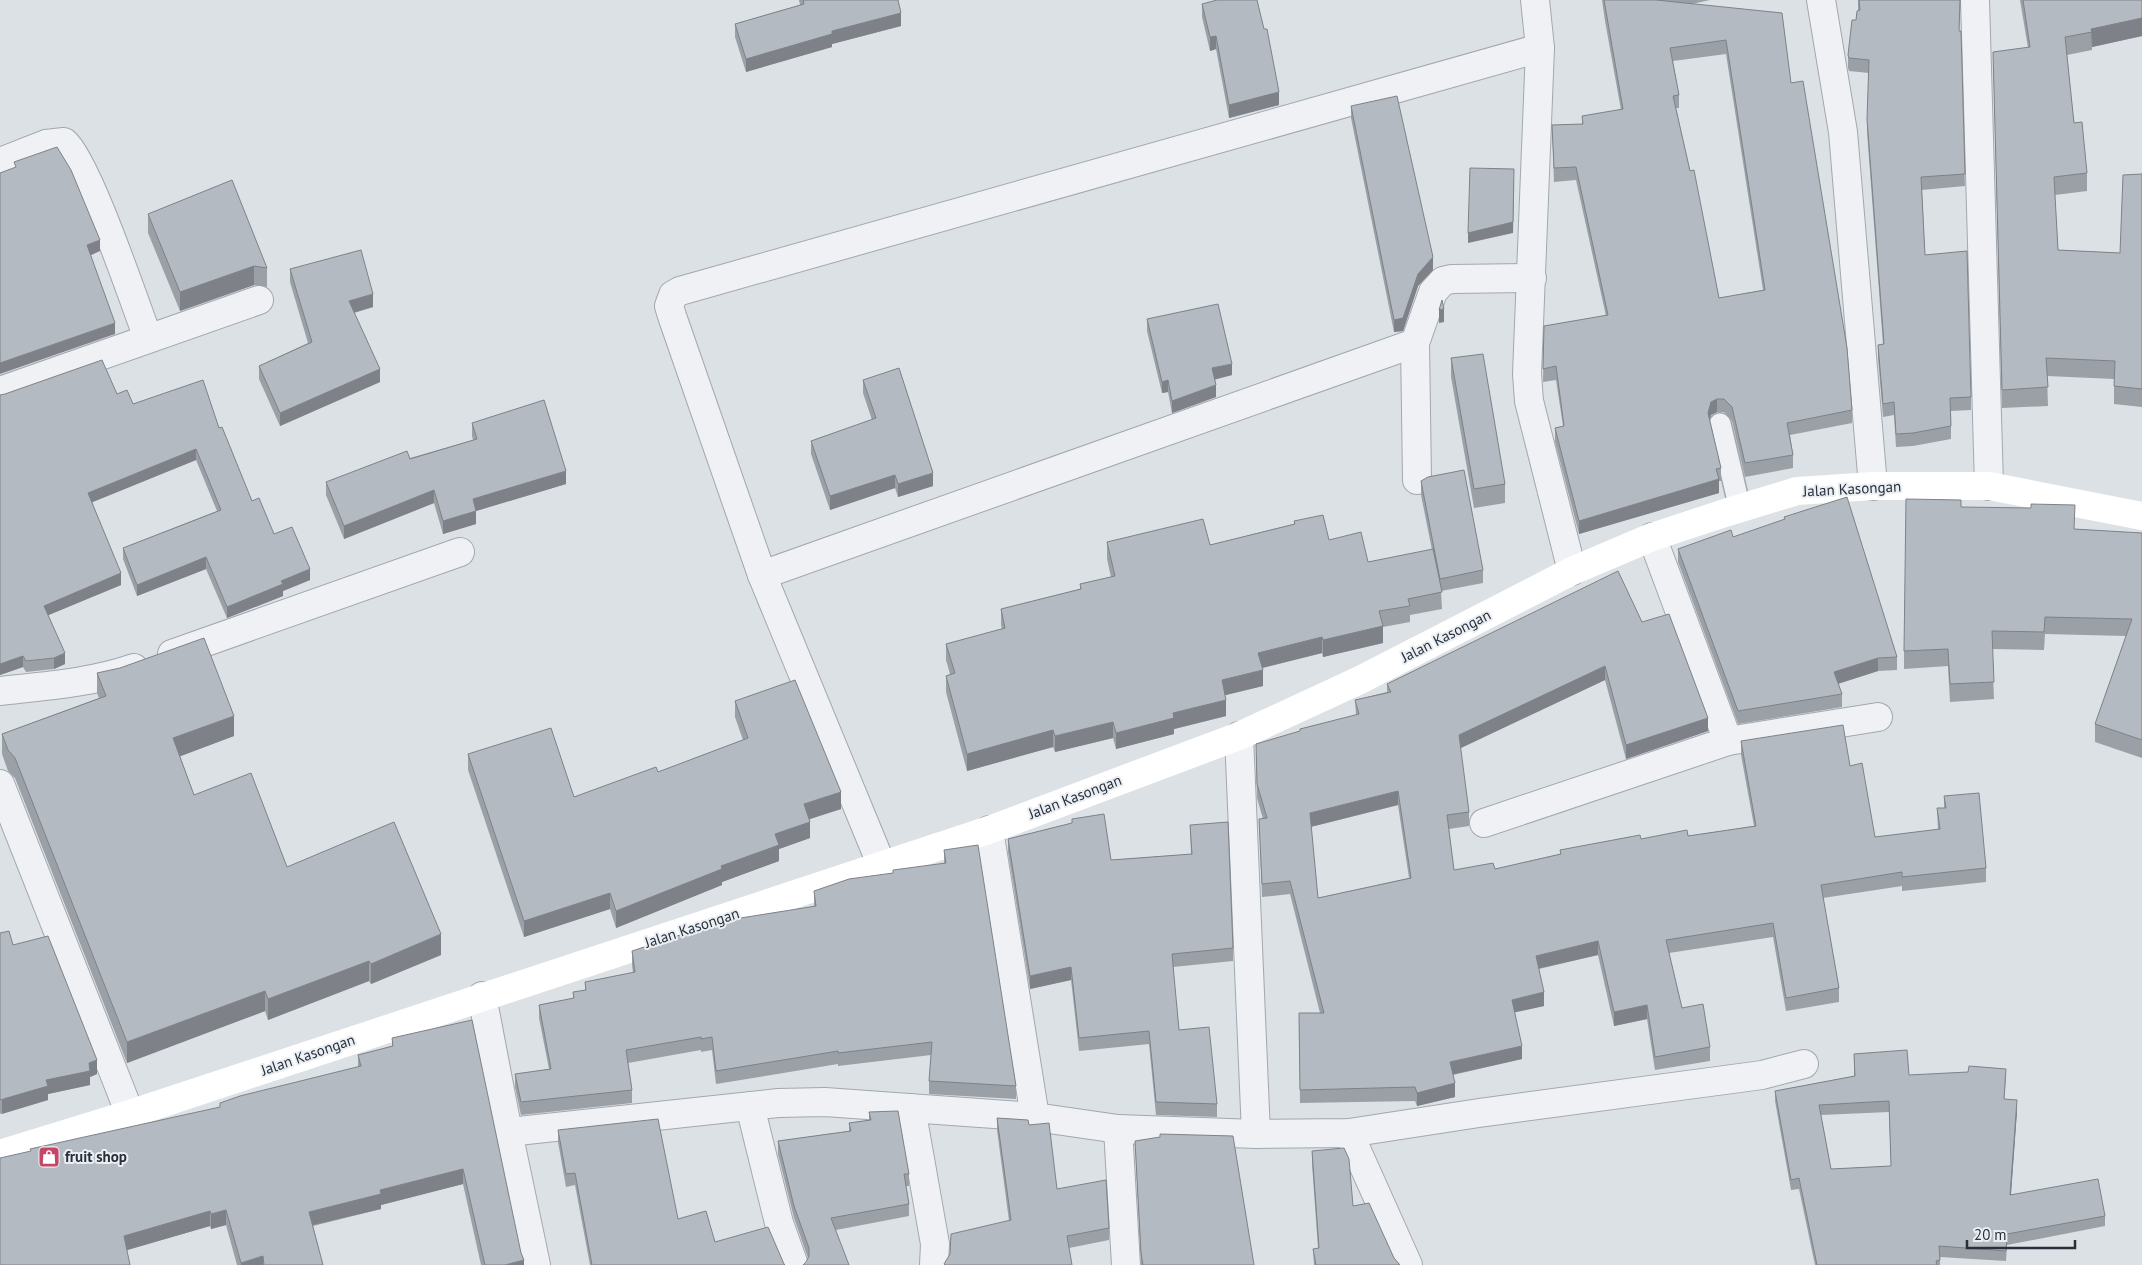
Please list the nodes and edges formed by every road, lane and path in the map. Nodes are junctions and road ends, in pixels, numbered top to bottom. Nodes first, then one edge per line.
1 (1535, 0) edge
2 (1821, 0) edge
3 (1975, 0) edge
4 (1540, 48) junction
5 (0, 162) edge
6 (1532, 278) junction
7 (259, 300) dead end
8 (148, 338) junction
9 (1415, 343) junction
10 (0, 391) edge
11 (1720, 424) dead end
12 (1417, 480) dead end
13 (1873, 486) junction
14 (1989, 486) junction
15 (1740, 509) junction
16 (2142, 516) edge
17 (1652, 537) junction
18 (460, 552) dead end
19 (1572, 571) junction
20 (762, 576) junction
21 (0, 691) edge
22 (1878, 717) dead end
23 (1239, 736) junction
24 (1728, 741) junction
25 (0, 784) edge
26 (1484, 823) dead end
27 (989, 830) junction
28 (882, 866) junction
29 (482, 996) junction
30 (1804, 1064) dead end
31 (750, 1106) junction
32 (911, 1108) junction
33 (130, 1114) junction
34 (1035, 1117) junction
35 (1118, 1129) junction
36 (508, 1132) junction
37 (1349, 1133) junction
38 (1256, 1134) junction
39 (0, 1154) edge
40 (536, 1265) edge
41 (794, 1265) edge
42 (934, 1265) edge
43 (1126, 1265) edge
44 (1408, 1265) edge

1 - 4 street
2 - 13 street
3 - 14 street
4 - 6 street
4 - 20 street
5 - 8 street
6 - 9 street
6 - 19 street
7 - 8 street
8 - 10 street
9 - 12 street
9 - 20 street
11 - 15 lane
13 - 14 main road, Jalan Kasongan
13 - 15 main road, Jalan Kasongan
14 - 16 main road, Jalan Kasongan
15 - 17 main road, Jalan Kasongan
17 - 19 main road, Jalan Kasongan
17 - 24 street
18 - 21 street
19 - 23 main road, Jalan Kasongan
20 - 28 street
22 - 24 street
23 - 27 main road, Jalan Kasongan
23 - 38 street
24 - 26 street
25 - 33 street
27 - 28 main road, Jalan Kasongan
27 - 34 street
28 - 29 main road, Jalan Kasongan
29 - 33 main road, Jalan Kasongan
29 - 36 street
30 - 37 street
31 - 32 street
31 - 36 street
31 - 41 street
32 - 34 street
32 - 42 street
33 - 39 main road, Jalan Kasongan
34 - 35 street
35 - 38 street
35 - 43 street
36 - 40 street
37 - 38 street
37 - 44 street

